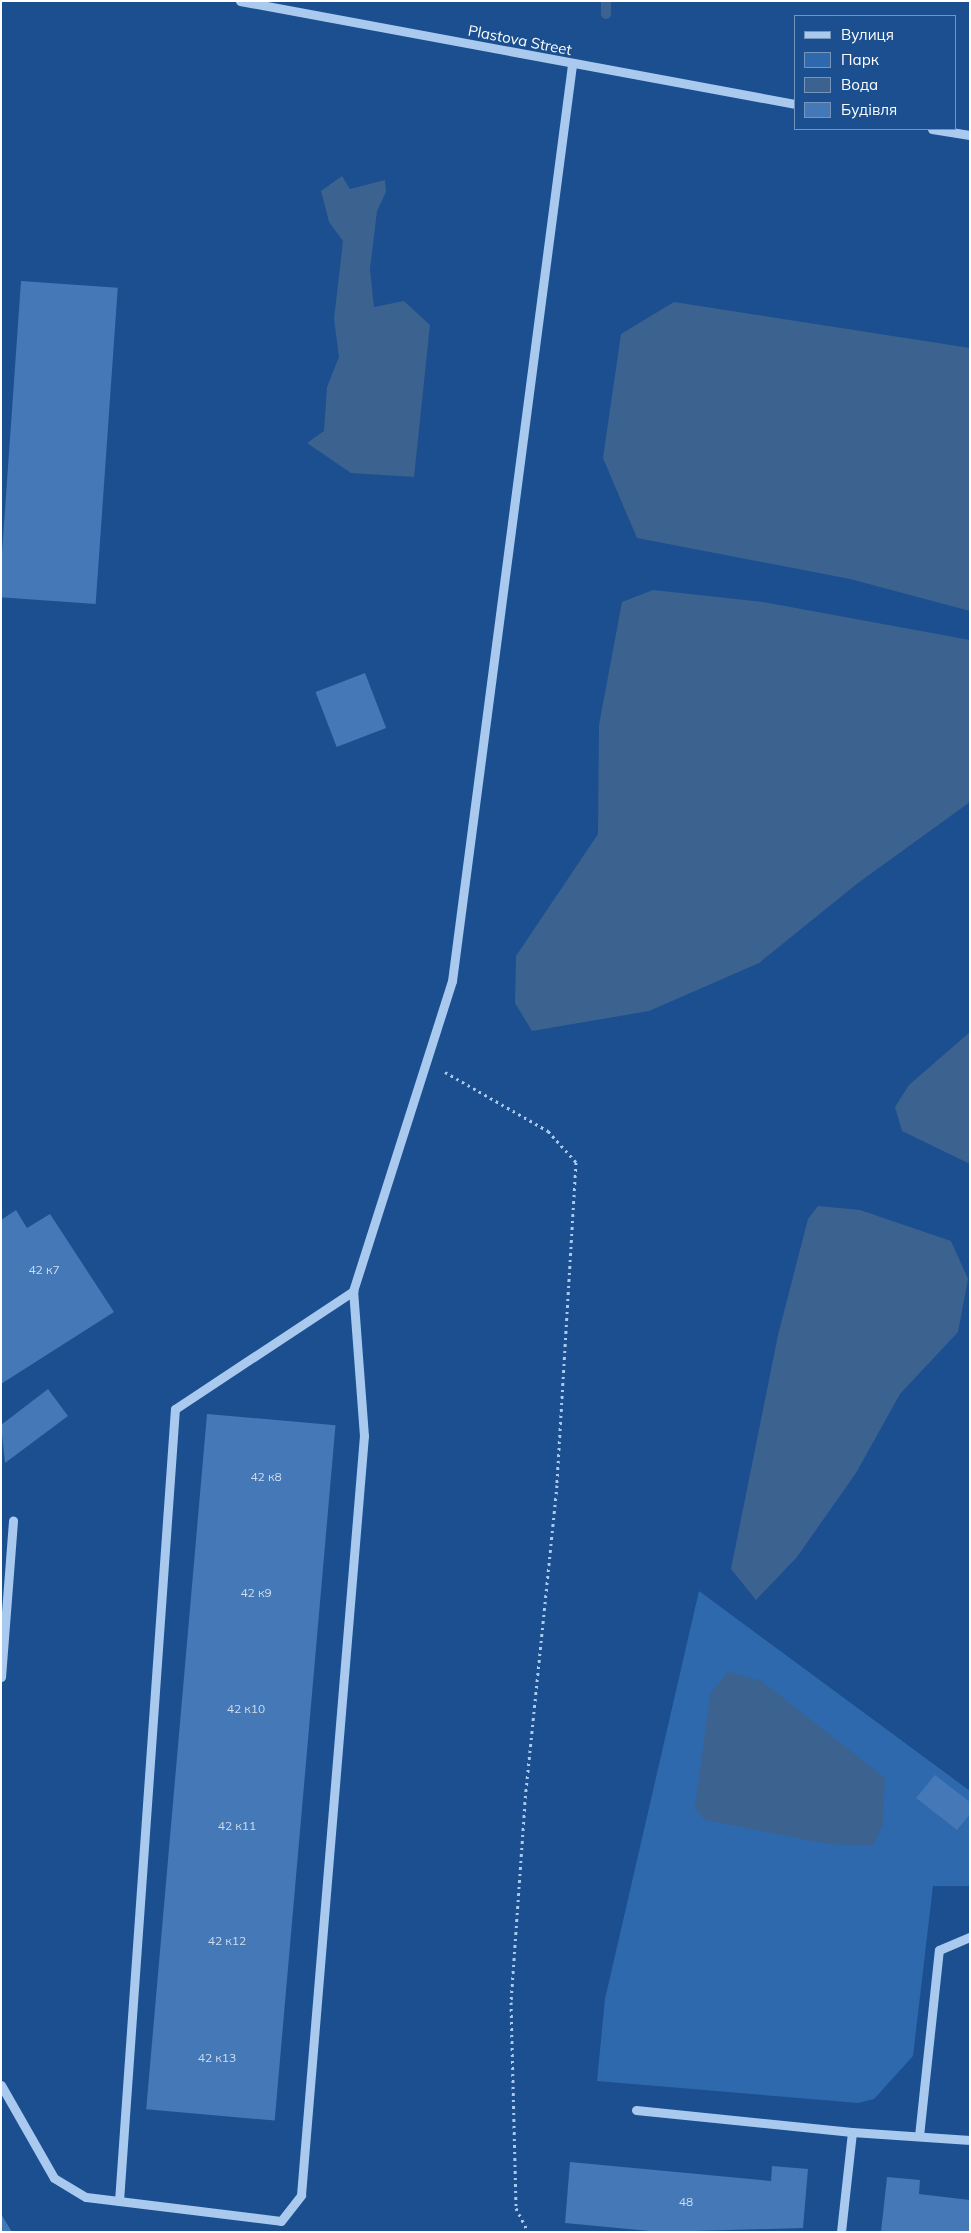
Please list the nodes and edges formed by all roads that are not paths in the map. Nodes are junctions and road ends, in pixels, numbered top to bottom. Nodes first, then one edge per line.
1 (240, 1) edge
2 (572, 64) junction
3 (794, 104) edge
4 (937, 130) edge
5 (970, 136) edge
6 (353, 1291) junction
7 (13, 1520) dead end
8 (1, 1677) edge
9 (970, 1937) edge
10 (1, 2085) edge
11 (636, 2110) dead end
12 (852, 2132) junction
13 (919, 2136) junction
14 (970, 2140) edge
15 (119, 2201) junction
16 (841, 2232) edge

1 - 2 street, Plastova Street
2 - 3 street, Plastova Street
2 - 6 street
4 - 5 street
6 - 15 street
6 - 15 street
7 - 8 street
9 - 13 street
10 - 15 street
11 - 12 street
12 - 13 street
12 - 16 street
13 - 14 street

